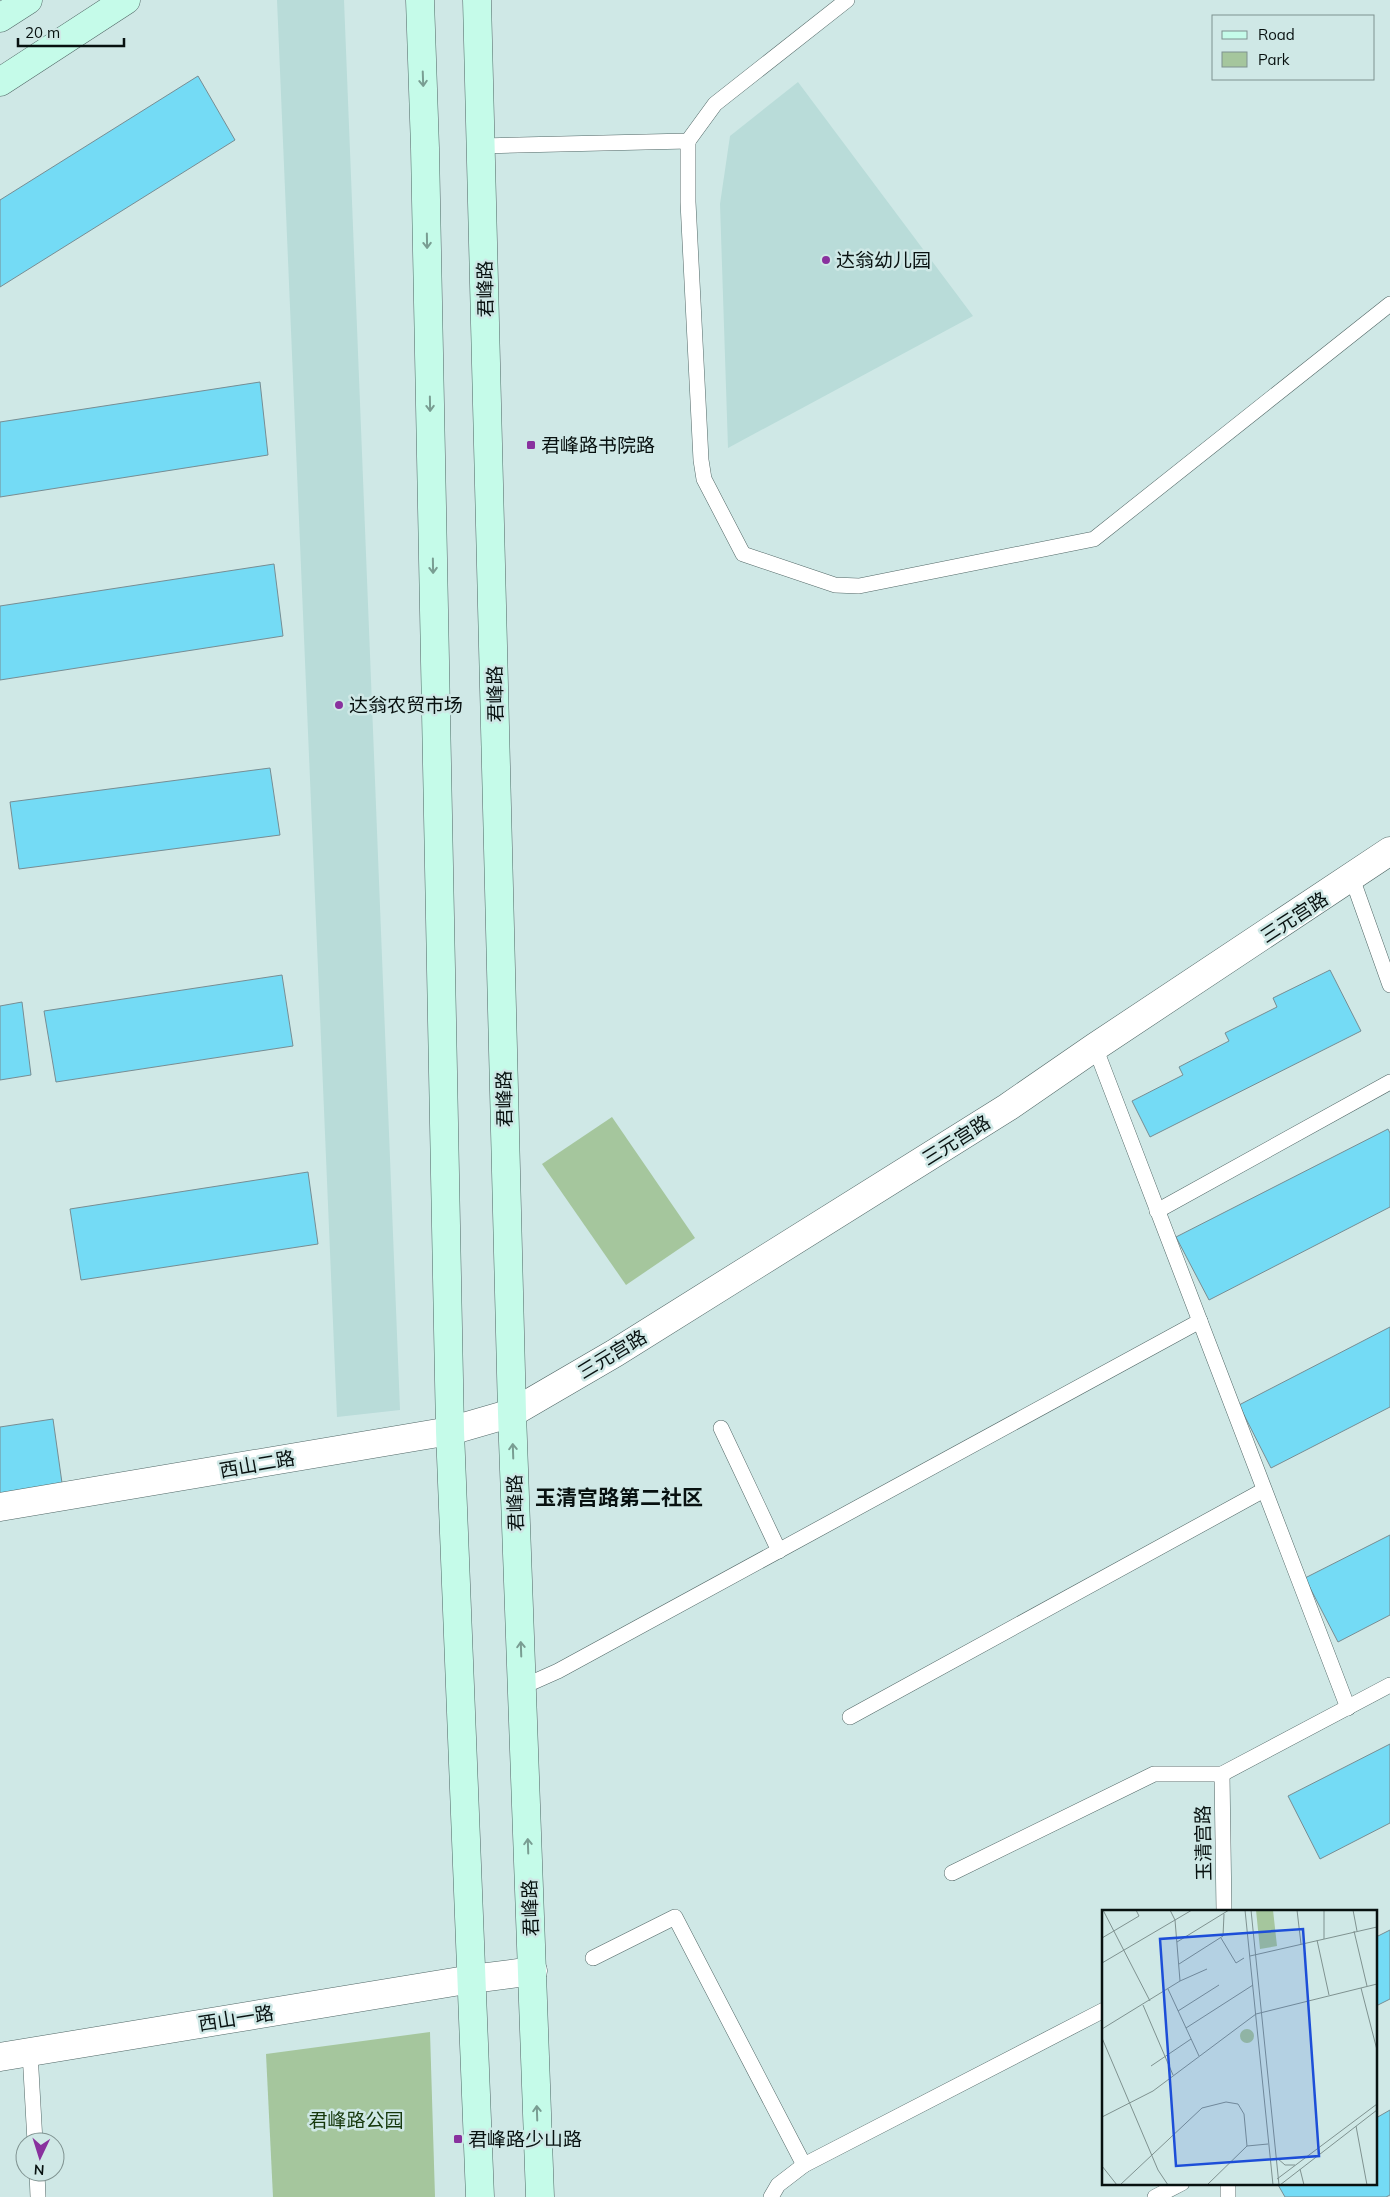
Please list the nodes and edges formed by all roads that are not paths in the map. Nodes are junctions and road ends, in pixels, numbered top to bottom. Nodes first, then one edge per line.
1 (28, 0) edge
2 (126, 0) edge
3 (405, 0) edge
4 (420, 0) edge
5 (477, 0) edge
6 (847, 0) edge
7 (0, 18) edge
8 (421, 30) junction
9 (0, 82) edge
10 (688, 141) junction
11 (482, 146) junction
12 (1390, 304) edge
13 (1390, 851) edge
14 (1352, 878) junction
15 (1390, 985) edge
16 (1095, 1047) junction
17 (1390, 1082) edge
18 (1157, 1211) junction
19 (1200, 1322) junction
20 (512, 1413) junction
21 (722, 1428) dead end
22 (450, 1431) junction
23 (1264, 1490) junction
24 (0, 1507) edge
25 (779, 1550) junction
26 (1390, 1684) edge
27 (522, 1687) junction
28 (1348, 1708) junction
29 (850, 1717) dead end
30 (1222, 1774) junction
31 (952, 1873) dead end
32 (1224, 1910) edge
33 (594, 1958) dead end
34 (533, 1971) junction
35 (472, 1979) junction
36 (1102, 2011) edge
37 (30, 2052) junction
38 (0, 2057) edge
39 (34, 2132) edge
40 (804, 2166) junction
41 (37, 2182) edge
42 (1180, 2184) edge
43 (1228, 2184) edge
44 (38, 2197) edge
45 (480, 2197) edge
46 (540, 2197) edge
47 (771, 2197) edge
48 (1154, 2197) edge
49 (1228, 2197) edge

1 - 7 main road
2 - 9 main road
3 - 8 main road
4 - 8 main road
5 - 11 main road, 君峰路
6 - 10 lane
8 -> 22 main road
10 - 11 lane
10 - 12 lane
11 - 20 main road, 君峰路
13 - 14 street, 三元宫路
14 - 15 lane
14 - 16 street, 三元宫路
16 - 18 lane
16 - 20 street, 三元宫路
17 - 18 lane
18 - 19 lane
19 - 23 lane
19 - 25 lane
20 - 22 street, 西山二路
27 -> 20 main road, 君峰路
21 - 25 lane
22 - 24 street, 西山二路
22 - 35 main road
23 - 28 lane
23 - 29 lane
25 - 27 lane
26 - 28 lane
34 -> 27 main road, 君峰路
28 - 30 lane
30 - 31 lane
30 - 32 lane, 玉清宫路
33 - 40 lane
34 - 35 street, 西山一路
46 -> 34 main road, 君峰路
35 - 37 street, 西山一路
35 - 45 main road
36 - 40 lane
37 - 38 street, 西山一路
37 - 39 lane
40 - 47 lane
41 - 44 lane
42 - 48 lane
43 - 49 lane

